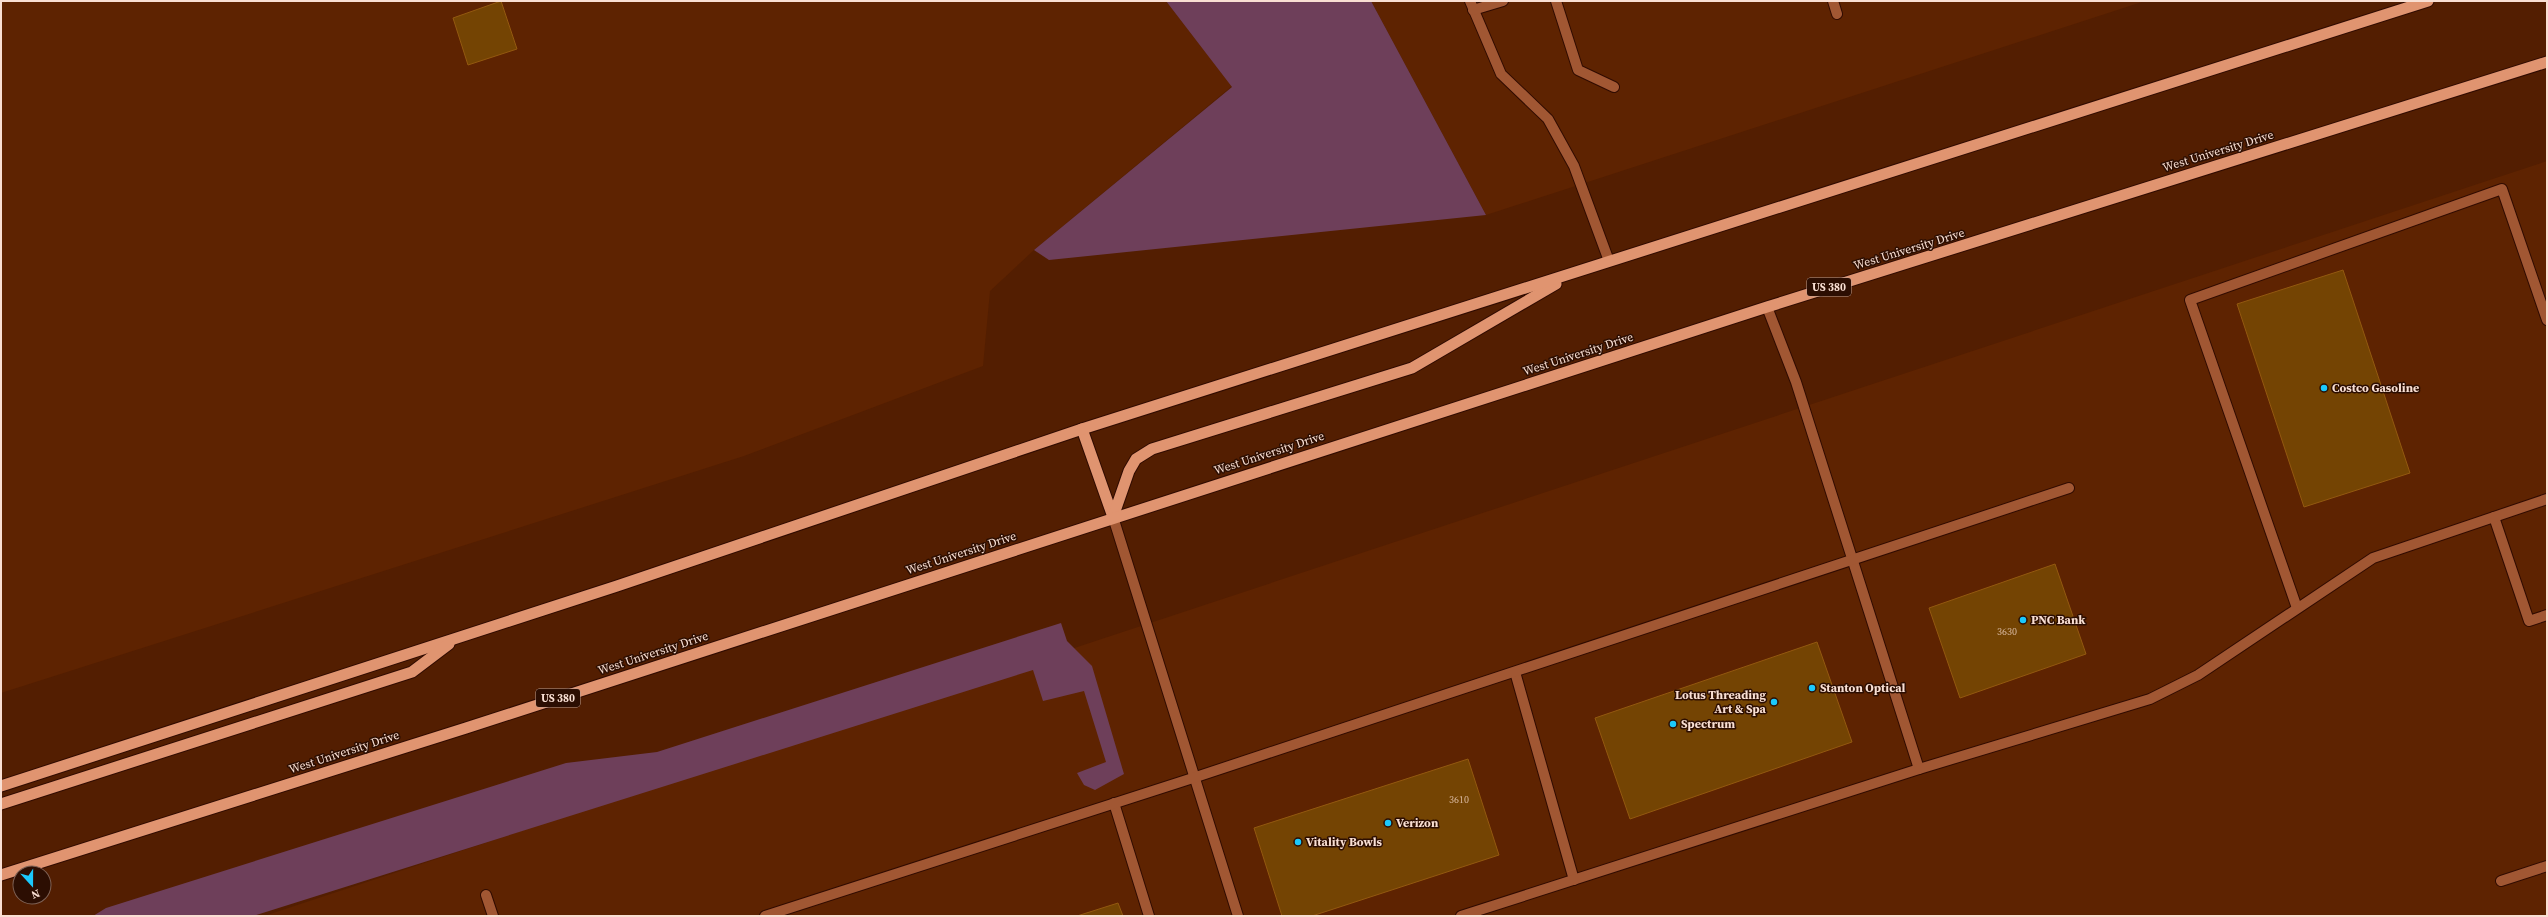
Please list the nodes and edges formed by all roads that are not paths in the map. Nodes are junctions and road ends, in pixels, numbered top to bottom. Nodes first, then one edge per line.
1 (1503, 1) edge
2 (1556, 1) edge
3 (1833, 1) edge
4 (2428, 1) edge
5 (1471, 6) edge
6 (1837, 14) dead end
7 (2547, 62) edge
8 (1614, 87) dead end
9 (1609, 261) junction
10 (1573, 274) junction
11 (1767, 307) junction
12 (2547, 320) edge
13 (1082, 429) junction
14 (2069, 488) dead end
15 (2547, 499) edge
16 (1113, 517) junction
17 (2494, 517) junction
18 (1853, 560) junction
19 (2297, 608) junction
20 (2547, 615) edge
21 (456, 638) junction
22 (1515, 672) junction
23 (1918, 769) junction
24 (1196, 777) junction
25 (1, 786) edge
26 (1114, 803) junction
27 (1, 804) edge
28 (2547, 866) edge
29 (1, 875) edge
30 (1574, 880) junction
31 (2501, 881) dead end
32 (486, 895) dead end
33 (493, 916) edge
34 (765, 916) edge
35 (1149, 916) edge
36 (1238, 916) edge
37 (1460, 916) edge

1 - 5 lane
2 - 8 lane
3 - 6 lane
4 - 9 highway
5 - 9 lane
7 - 11 highway, West University Drive / US 380
9 - 10 highway
10 - 13 highway
10 - 16 highway
11 - 16 highway, West University Drive / US 380
11 - 18 lane
12 - 19 lane
13 - 16 highway
13 - 21 highway
14 - 18 lane
15 - 17 lane
16 - 24 lane
16 - 29 highway, West University Drive / US 380
17 - 19 lane
17 - 20 lane
18 - 22 lane
18 - 23 lane
19 - 23 lane
21 - 25 highway
21 - 27 highway
22 - 24 lane
22 - 30 lane
23 - 30 lane
24 - 26 lane
24 - 36 lane
26 - 34 lane
26 - 35 lane
28 - 31 lane
30 - 37 lane
32 - 33 lane

